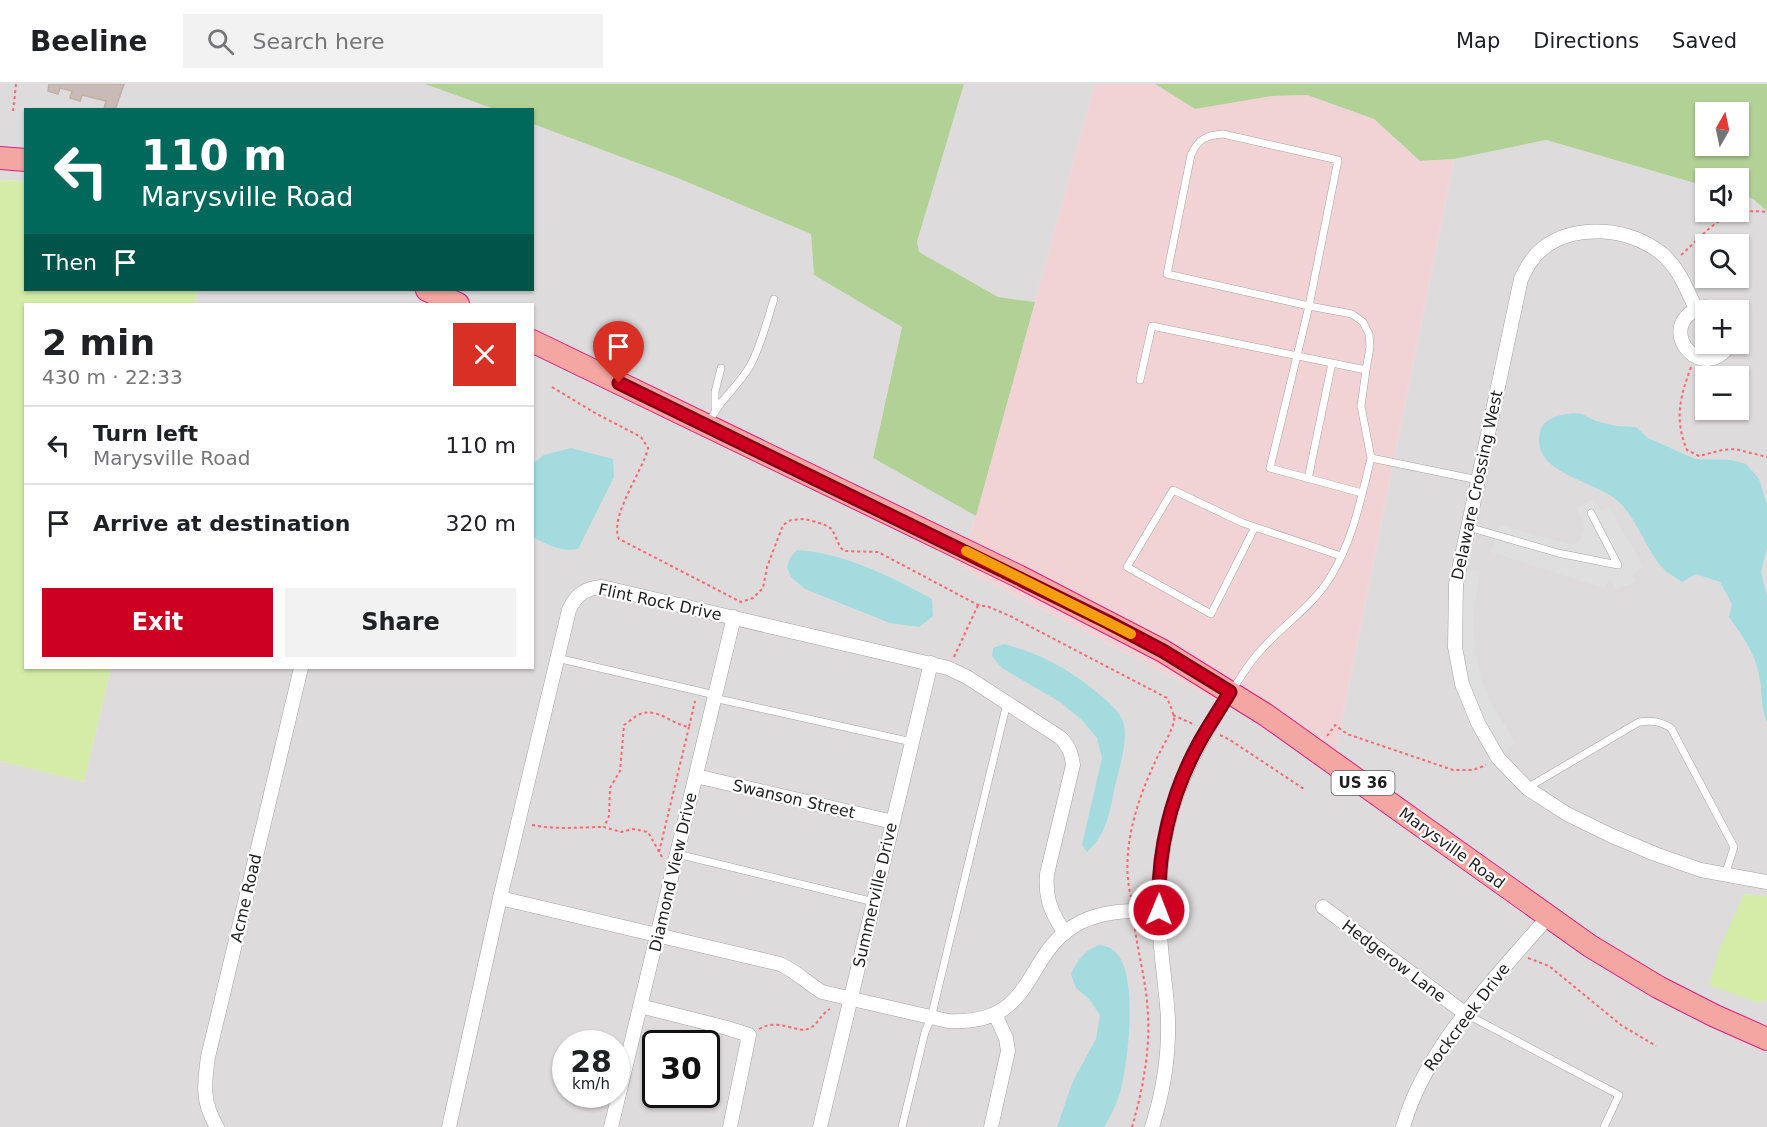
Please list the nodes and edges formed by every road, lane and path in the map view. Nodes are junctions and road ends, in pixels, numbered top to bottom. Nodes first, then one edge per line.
1 (16, 84) edge
2 (13, 111) dead end
3 (0, 158) edge
4 (24, 160) edge
5 (1767, 212) edge
6 (1671, 264) junction
7 (429, 291) edge
8 (774, 299) dead end
9 (456, 303) edge
10 (1309, 306) junction
11 (1695, 307) edge
12 (1695, 310) edge
13 (534, 341) edge
14 (1721, 354) edge
15 (1297, 355) junction
16 (1695, 356) junction
17 (1332, 363) junction
18 (721, 368) dead end
19 (1366, 370) junction
20 (1140, 380) dead end
21 (712, 417) junction
22 (1767, 457) edge
23 (1371, 458) junction
24 (1308, 478) junction
25 (1478, 480) junction
26 (1362, 493) junction
27 (1592, 513) dead end
28 (1255, 527) junction
29 (1468, 527) junction
30 (1341, 556) junction
31 (978, 605) dead end
32 (734, 617) junction
33 (557, 658) junction
34 (931, 663) junction
35 (948, 668) junction
36 (301, 669) edge
37 (696, 690) junction
38 (1230, 692) junction
39 (715, 696) junction
40 (1007, 703) junction
41 (1173, 715) dead end
42 (689, 727) junction
43 (1207, 730) junction
44 (912, 742) junction
45 (1316, 750) junction
46 (1498, 758) junction
47 (696, 776) junction
48 (1527, 788) junction
49 (1304, 789) dead end
50 (518, 822) junction
51 (893, 822) junction
52 (604, 827) junction
53 (659, 853) junction
54 (677, 854) junction
55 (664, 861) dead end
56 (1725, 875) junction
57 (1767, 882) edge
58 (500, 898) junction
59 (874, 902) junction
60 (1323, 906) dead end
61 (1159, 910) junction
62 (1548, 917) junction
63 (1065, 933) junction
64 (658, 935) junction
65 (1519, 951) junction
66 (851, 999) junction
67 (640, 1006) junction
68 (835, 1007) dead end
69 (995, 1014) junction
70 (1466, 1014) junction
71 (931, 1018) junction
72 (749, 1035) junction
73 (1767, 1039) edge
74 (1656, 1046) dead end
75 (217, 1127) edge
76 (449, 1127) edge
77 (612, 1127) edge
78 (730, 1127) edge
79 (820, 1127) edge
80 (902, 1127) edge
81 (991, 1127) edge
82 (1152, 1127) edge
83 (1402, 1127) edge
84 (1604, 1127) edge

1 - 2 path
3 - 4 highway
5 - 6 path
6 - 11 street, Delaware Crossing West
6 - 25 street, Delaware Crossing West
7 - 9 highway
8 - 21 lane
10 - 10 lane
10 - 15 lane
10 - 19 lane
12 - 16 street
13 - 21 highway, Marysville Road / US 36
14 - 16 street
15 - 17 lane
15 - 20 lane
15 - 24 lane
16 - 22 path
17 - 19 lane
17 - 24 lane
18 - 21 lane
19 - 23 lane
21 - 38 highway, Marysville Road / US 36
23 - 25 lane
23 - 26 lane
24 - 26 lane
25 - 29 street, Delaware Crossing West
26 - 30 lane
27 - 29 lane
28 - 28 lane
28 - 30 lane
29 - 46 street, Delaware Crossing West
30 - 38 lane
31 - 35 path
32 - 33 street, Flint Rock Drive
32 - 34 street, Flint Rock Drive
32 - 39 street, Diamond View Drive
33 - 37 lane
33 - 50 street, Flint Rock Drive
34 - 35 street, Flint Rock Drive
34 - 44 street, Summerville Drive
35 - 40 street, Flint Rock Drive
36 - 75 street, Acme Road
37 - 39 lane
37 - 42 path
38 - 43 street
38 - 45 highway, Marysville Road / US 36
39 - 44 lane
39 - 47 street, Diamond View Drive
40 - 63 street, Flint Rock Drive
40 - 71 lane
41 - 43 path
42 - 52 path
42 - 53 path
43 - 49 path
43 - 61 street
44 - 51 street, Summerville Drive
45 - 46 path
45 - 62 highway, Marysville Road / US 36
46 - 48 street, Delaware Crossing West
47 - 51 street, Swanson Street
47 - 54 street, Diamond View Drive
48 - 56 street, Delaware Crossing West
48 - 56 lane
50 - 52 path
50 - 58 street, Flint Rock Drive
51 - 59 street, Summerville Drive
52 - 53 path
53 - 55 path
54 - 59 lane
54 - 64 street, Diamond View Drive
56 - 57 street, Delaware Crossing West
58 - 64 street
58 - 76 street, Flint Rock Drive
59 - 66 street, Summerville Drive
60 - 70 street, Hedgerow Lane
61 - 63 street
61 - 82 street
62 - 65 street, Rockcreek Drive
62 - 73 highway, Marysville Road / US 36
63 - 69 street
64 - 66 street
64 - 67 street, Diamond View Drive
65 - 70 street, Rockcreek Drive
65 - 74 path
66 - 71 street
66 - 79 street, Summerville Drive
67 - 72 street
67 - 77 street, Diamond View Drive
68 - 72 path
69 - 71 street
69 - 81 street
70 - 83 street, Rockcreek Drive
70 - 84 lane
71 - 80 lane
72 - 78 street

